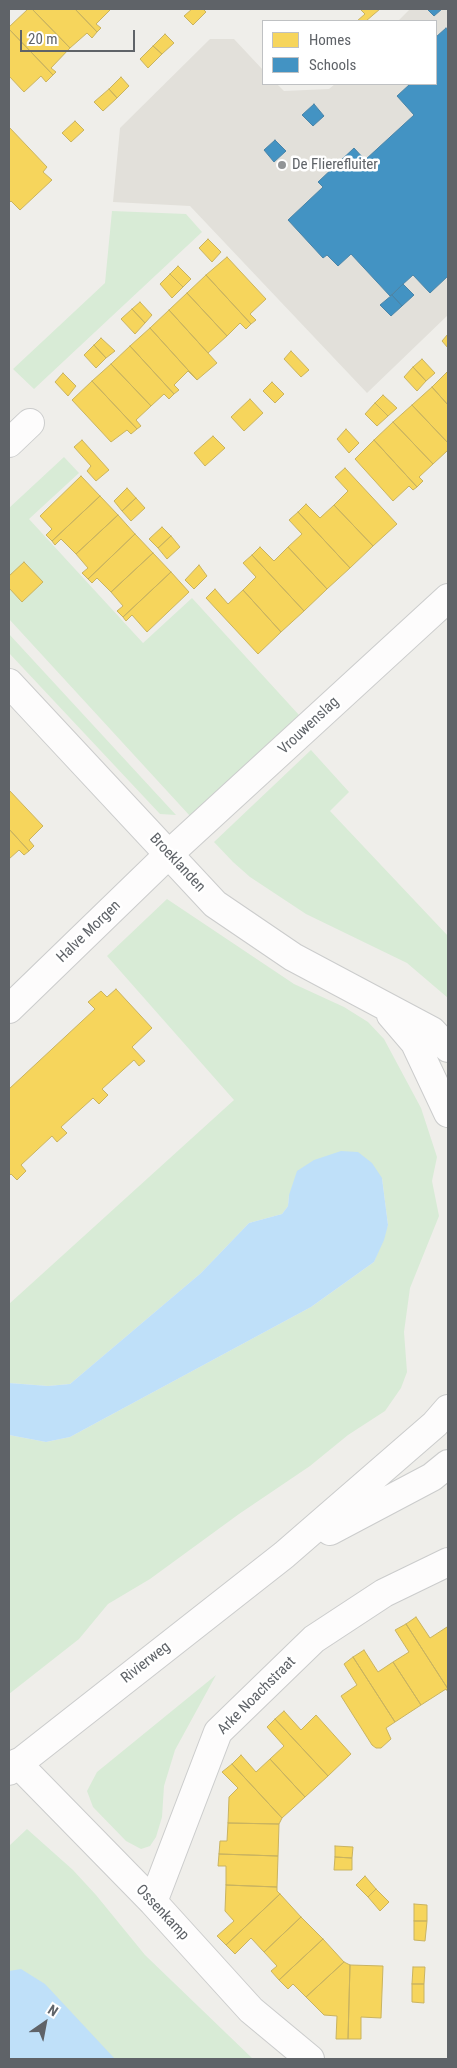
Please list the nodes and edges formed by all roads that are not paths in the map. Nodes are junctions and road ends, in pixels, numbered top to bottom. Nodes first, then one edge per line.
1 (30, 423) dead end
2 (9, 443) edge
3 (448, 598) edge
4 (9, 683) edge
5 (169, 854) junction
6 (379, 1001) junction
7 (9, 1009) edge
8 (448, 1048) edge
9 (448, 1113) edge
10 (448, 1409) edge
11 (448, 1464) edge
12 (284, 1555) junction
13 (448, 1562) edge
14 (13, 1767) edge
15 (153, 1902) junction
16 (310, 2059) edge

1 - 2 street
3 - 5 street, Vrouwenslag
4 - 5 street, Broeklanden
5 - 6 street, Broeklanden
5 - 7 street, Halve Morgen
6 - 8 street, Broeklanden
6 - 9 street, Broeklanden
10 - 12 street, Rivierweg
11 - 12 street, Rivierweg
12 - 14 street, Rivierweg
13 - 15 street, Arke Noachstraat
14 - 15 street, Ossenkamp
15 - 16 street, Ossenkamp

